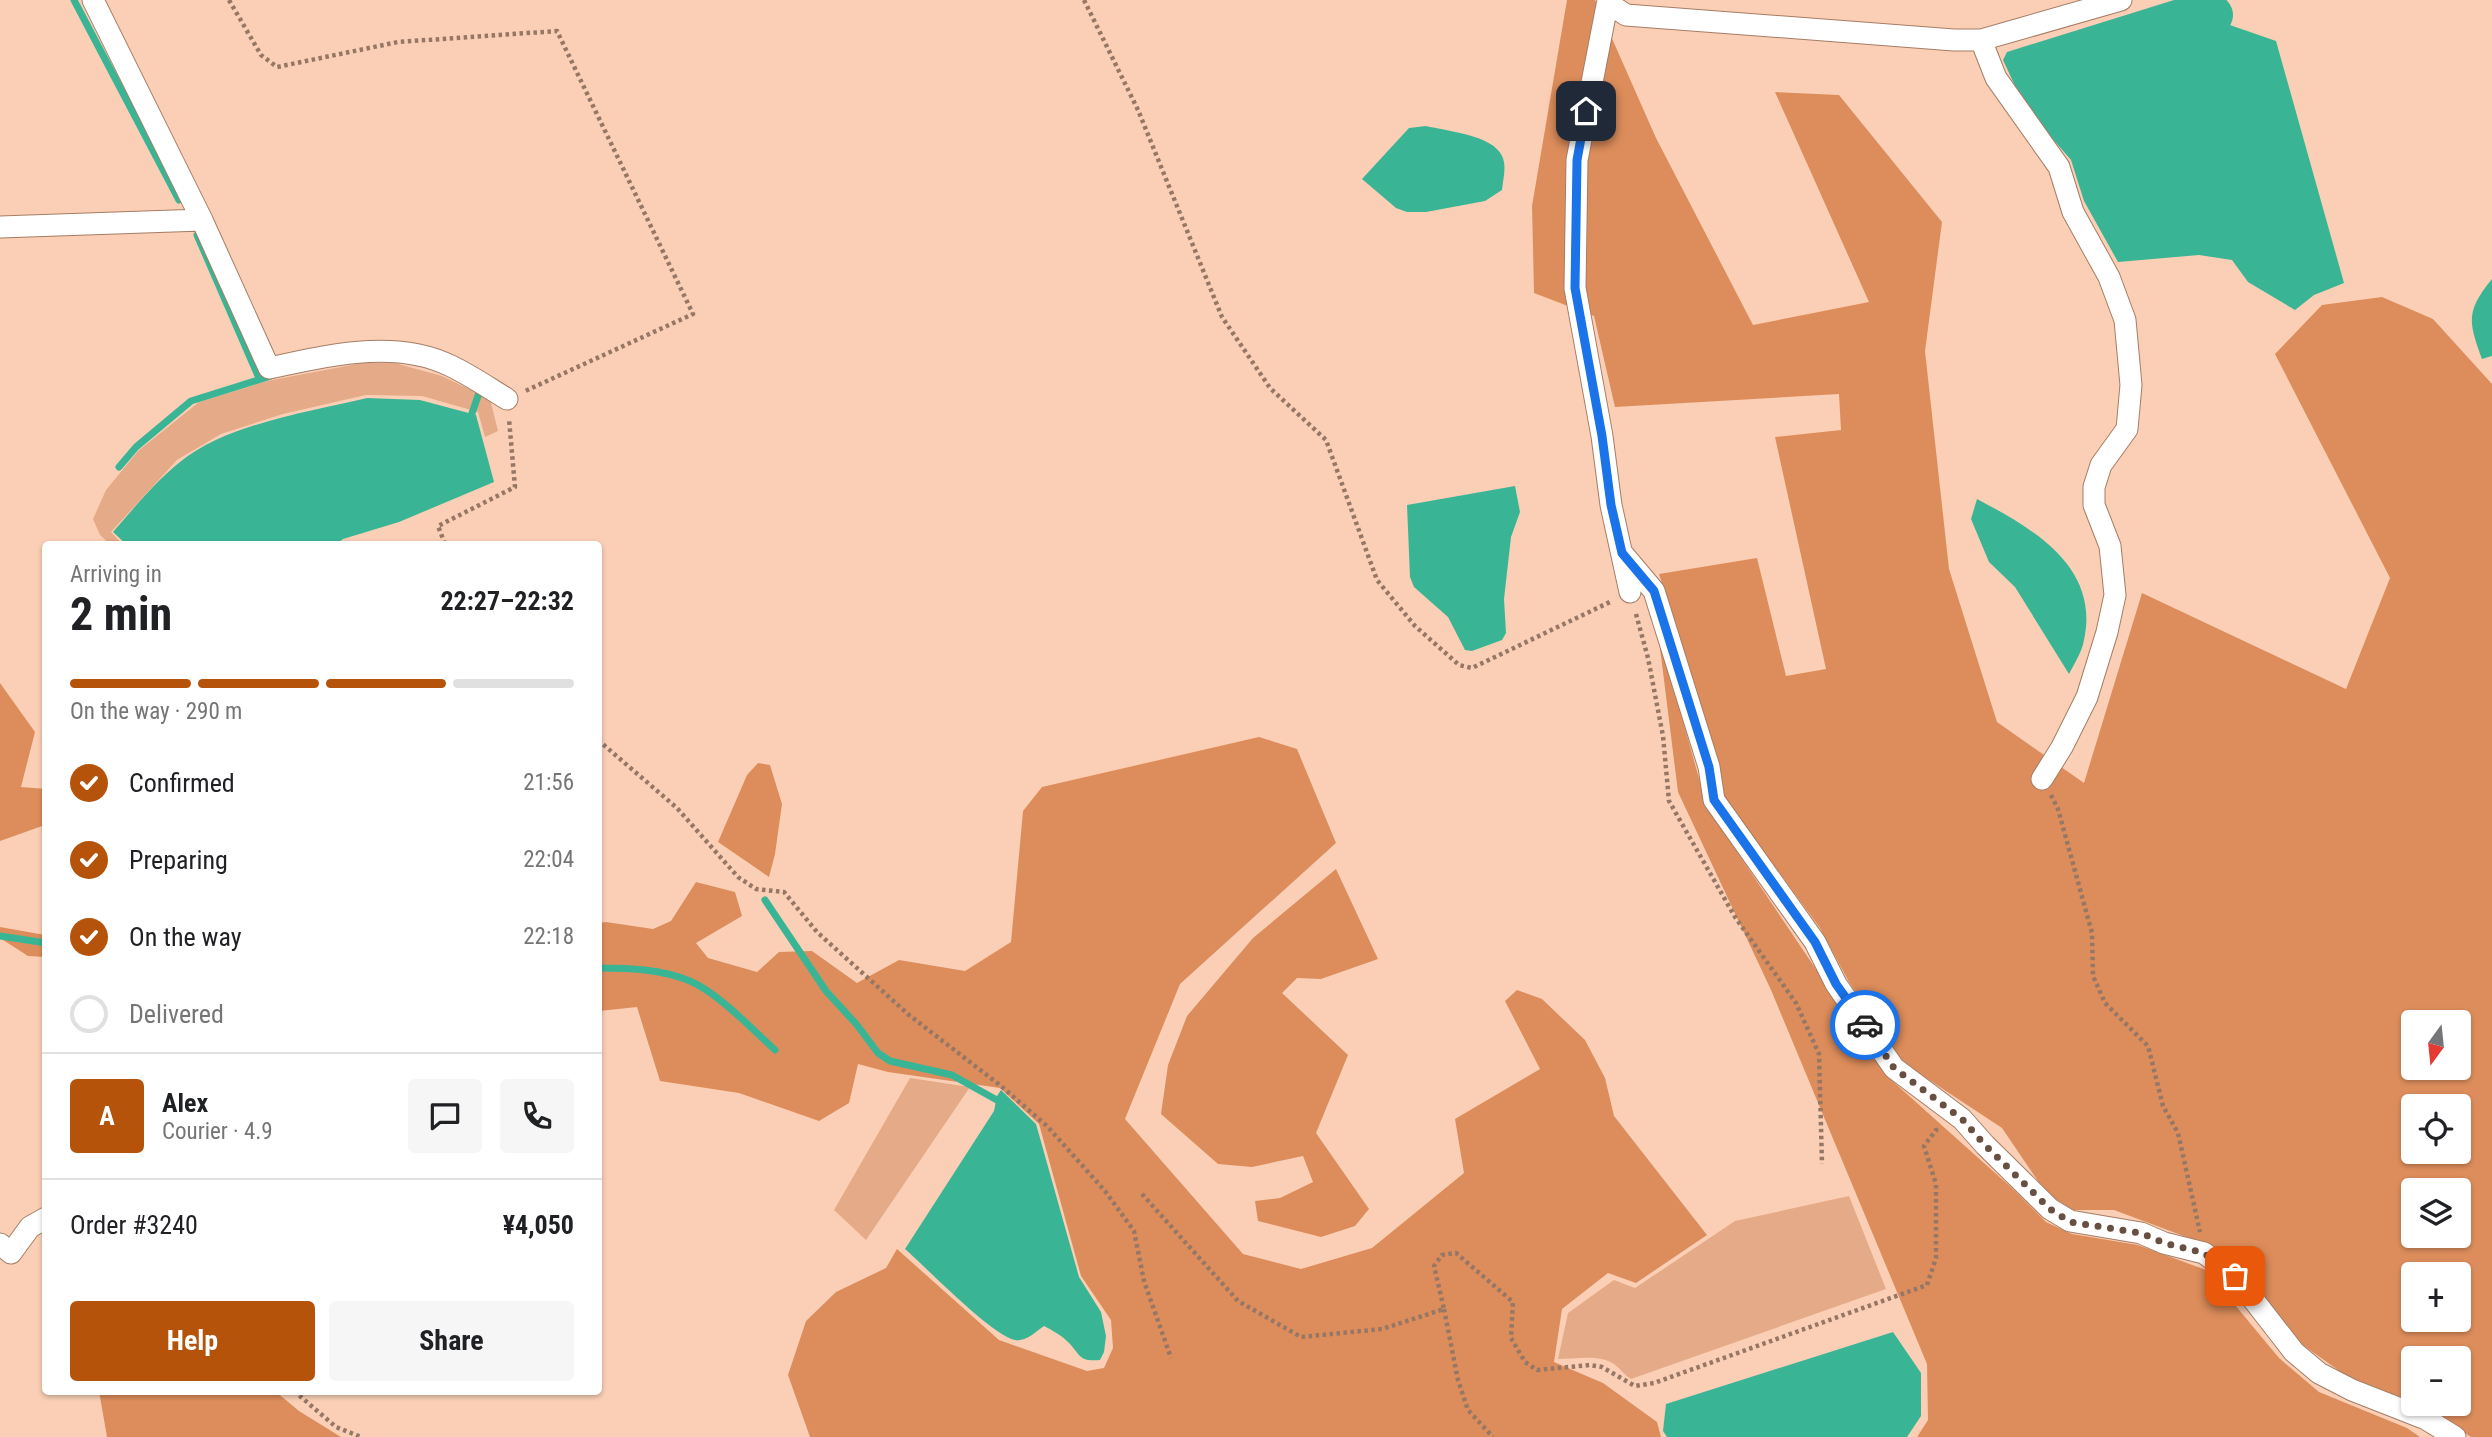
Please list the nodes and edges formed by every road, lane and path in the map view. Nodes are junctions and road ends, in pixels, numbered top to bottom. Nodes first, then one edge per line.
1 (93, 0) edge
2 (229, 0) edge
3 (1084, 0) edge
4 (2121, 0) edge
5 (1608, 2) edge
6 (1981, 40) junction
7 (202, 220) junction
8 (0, 227) edge
9 (507, 399) junction
10 (444, 541) edge
11 (1622, 553) junction
12 (1630, 592) junction
13 (602, 743) edge
14 (2042, 779) joint
15 (1950, 1129) dead end
16 (1822, 1164) dead end
17 (1142, 1194) dead end
18 (42, 1220) edge
19 (0, 1244) edge
20 (2204, 1253) junction
21 (1444, 1309) junction
22 (1171, 1357) dead end
23 (299, 1395) edge
24 (361, 1437) edge
25 (1493, 1437) edge
26 (2455, 1437) edge

1 - 7 street
2 - 9 path
3 - 12 path
4 - 6 street
5 - 6 street
5 - 11 street
6 - 14 street
7 - 8 street
7 - 9 street
9 - 10 path
11 - 12 street
11 - 20 street
12 - 16 path
13 - 22 path
14 - 20 path
15 - 21 path
17 - 21 path
18 - 19 street
20 - 26 street
21 - 25 path
23 - 24 path

